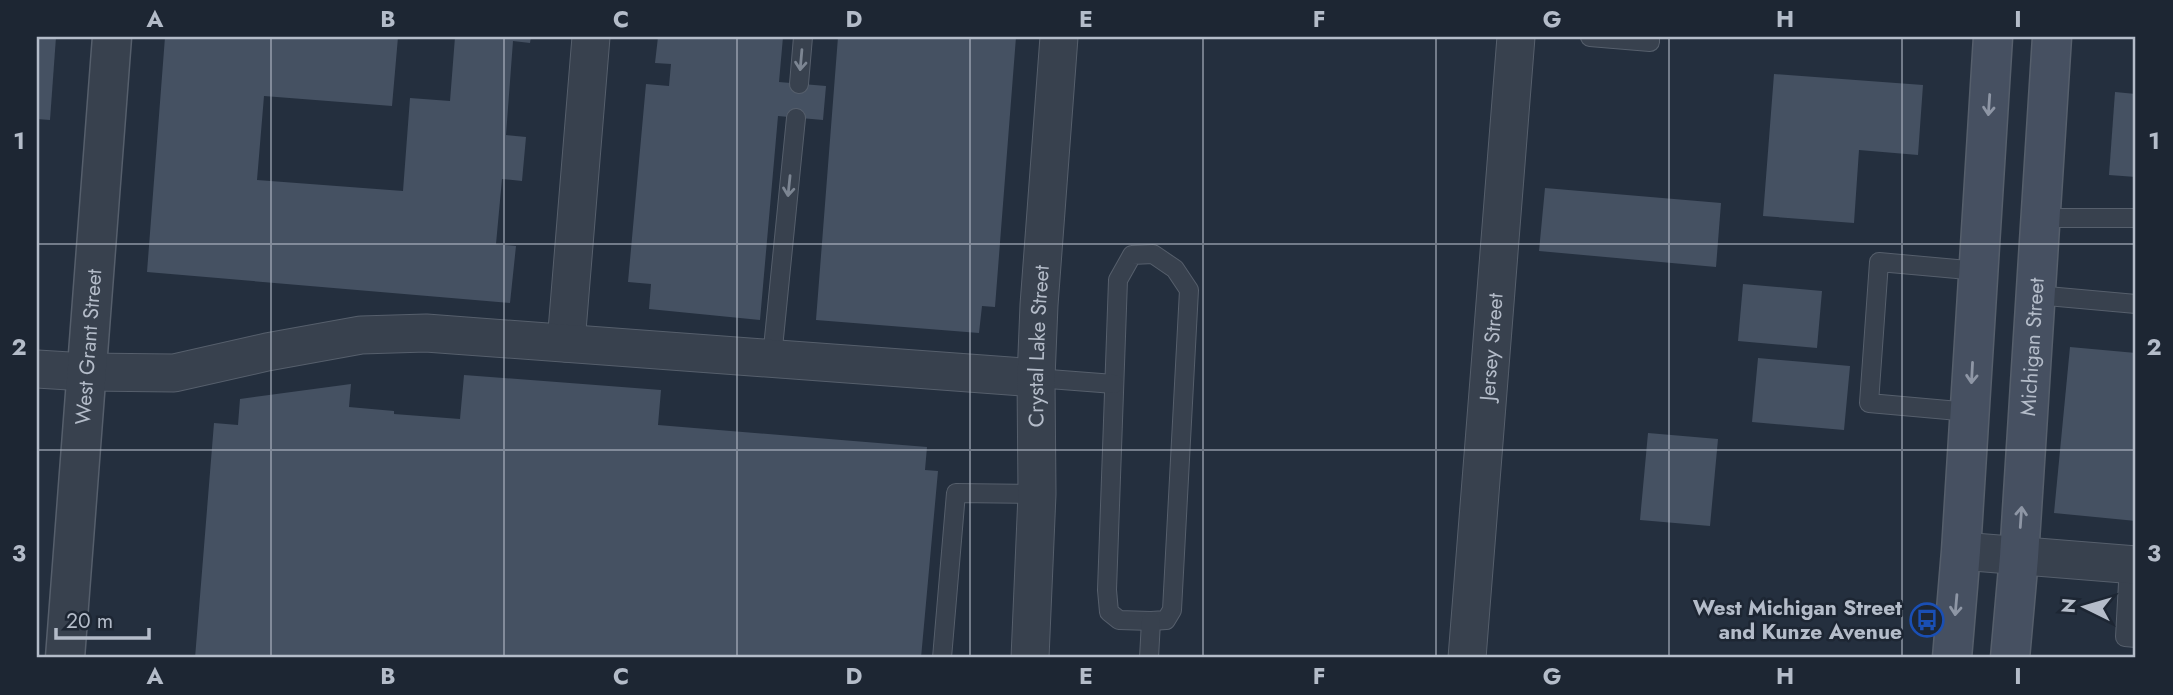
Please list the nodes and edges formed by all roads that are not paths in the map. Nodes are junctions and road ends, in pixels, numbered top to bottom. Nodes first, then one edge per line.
1 (112, 37) edge
2 (591, 37) edge
3 (803, 37) edge
4 (1059, 37) edge
5 (1516, 37) edge
6 (1590, 37) edge
7 (1650, 37) edge
8 (1993, 37) edge
9 (2052, 37) edge
10 (799, 84) dead end
11 (796, 118) dead end
12 (2041, 218) junction
13 (2136, 218) edge
14 (1979, 271) junction
15 (2036, 295) junction
16 (2136, 304) edge
17 (566, 343) junction
18 (772, 358) junction
19 (37, 369) edge
20 (86, 372) junction
21 (1036, 378) junction
22 (1114, 384) junction
23 (1970, 412) junction
24 (1037, 494) junction
25 (1961, 551) junction
26 (2019, 556) junction
27 (2132, 565) edge
28 (1151, 621) junction
29 (2136, 638) edge
30 (65, 658) edge
31 (942, 658) edge
32 (1030, 658) edge
33 (1149, 658) edge
34 (1467, 658) edge
35 (1952, 658) edge
36 (2010, 658) edge

1 - 20 street, West Grant Street
2 - 17 street
3 -> 10 lane
4 - 21 street, Crystal Lake Street
5 - 34 street, Jersey Street
6 - 7 lane
8 -> 14 main road
9 - 12 main road, Michigan Street
11 -> 18 lane
12 - 13 lane
12 - 15 main road, Michigan Street
14 -> 23 main road
14 - 23 lane
15 - 16 lane
26 -> 15 main road, Michigan Street
17 - 18 street
17 - 20 street
18 - 21 street
19 - 20 street
20 - 30 street, West Grant Street
21 - 22 lane
21 - 24 street, Crystal Lake Street
22 - 28 lane
22 - 28 lane
23 - 25 main road
24 - 31 lane
24 - 32 street, Crystal Lake Street
25 - 26 street
25 -> 35 main road
26 - 27 street
26 - 36 main road, Michigan Street
27 - 29 lane
28 - 33 lane

